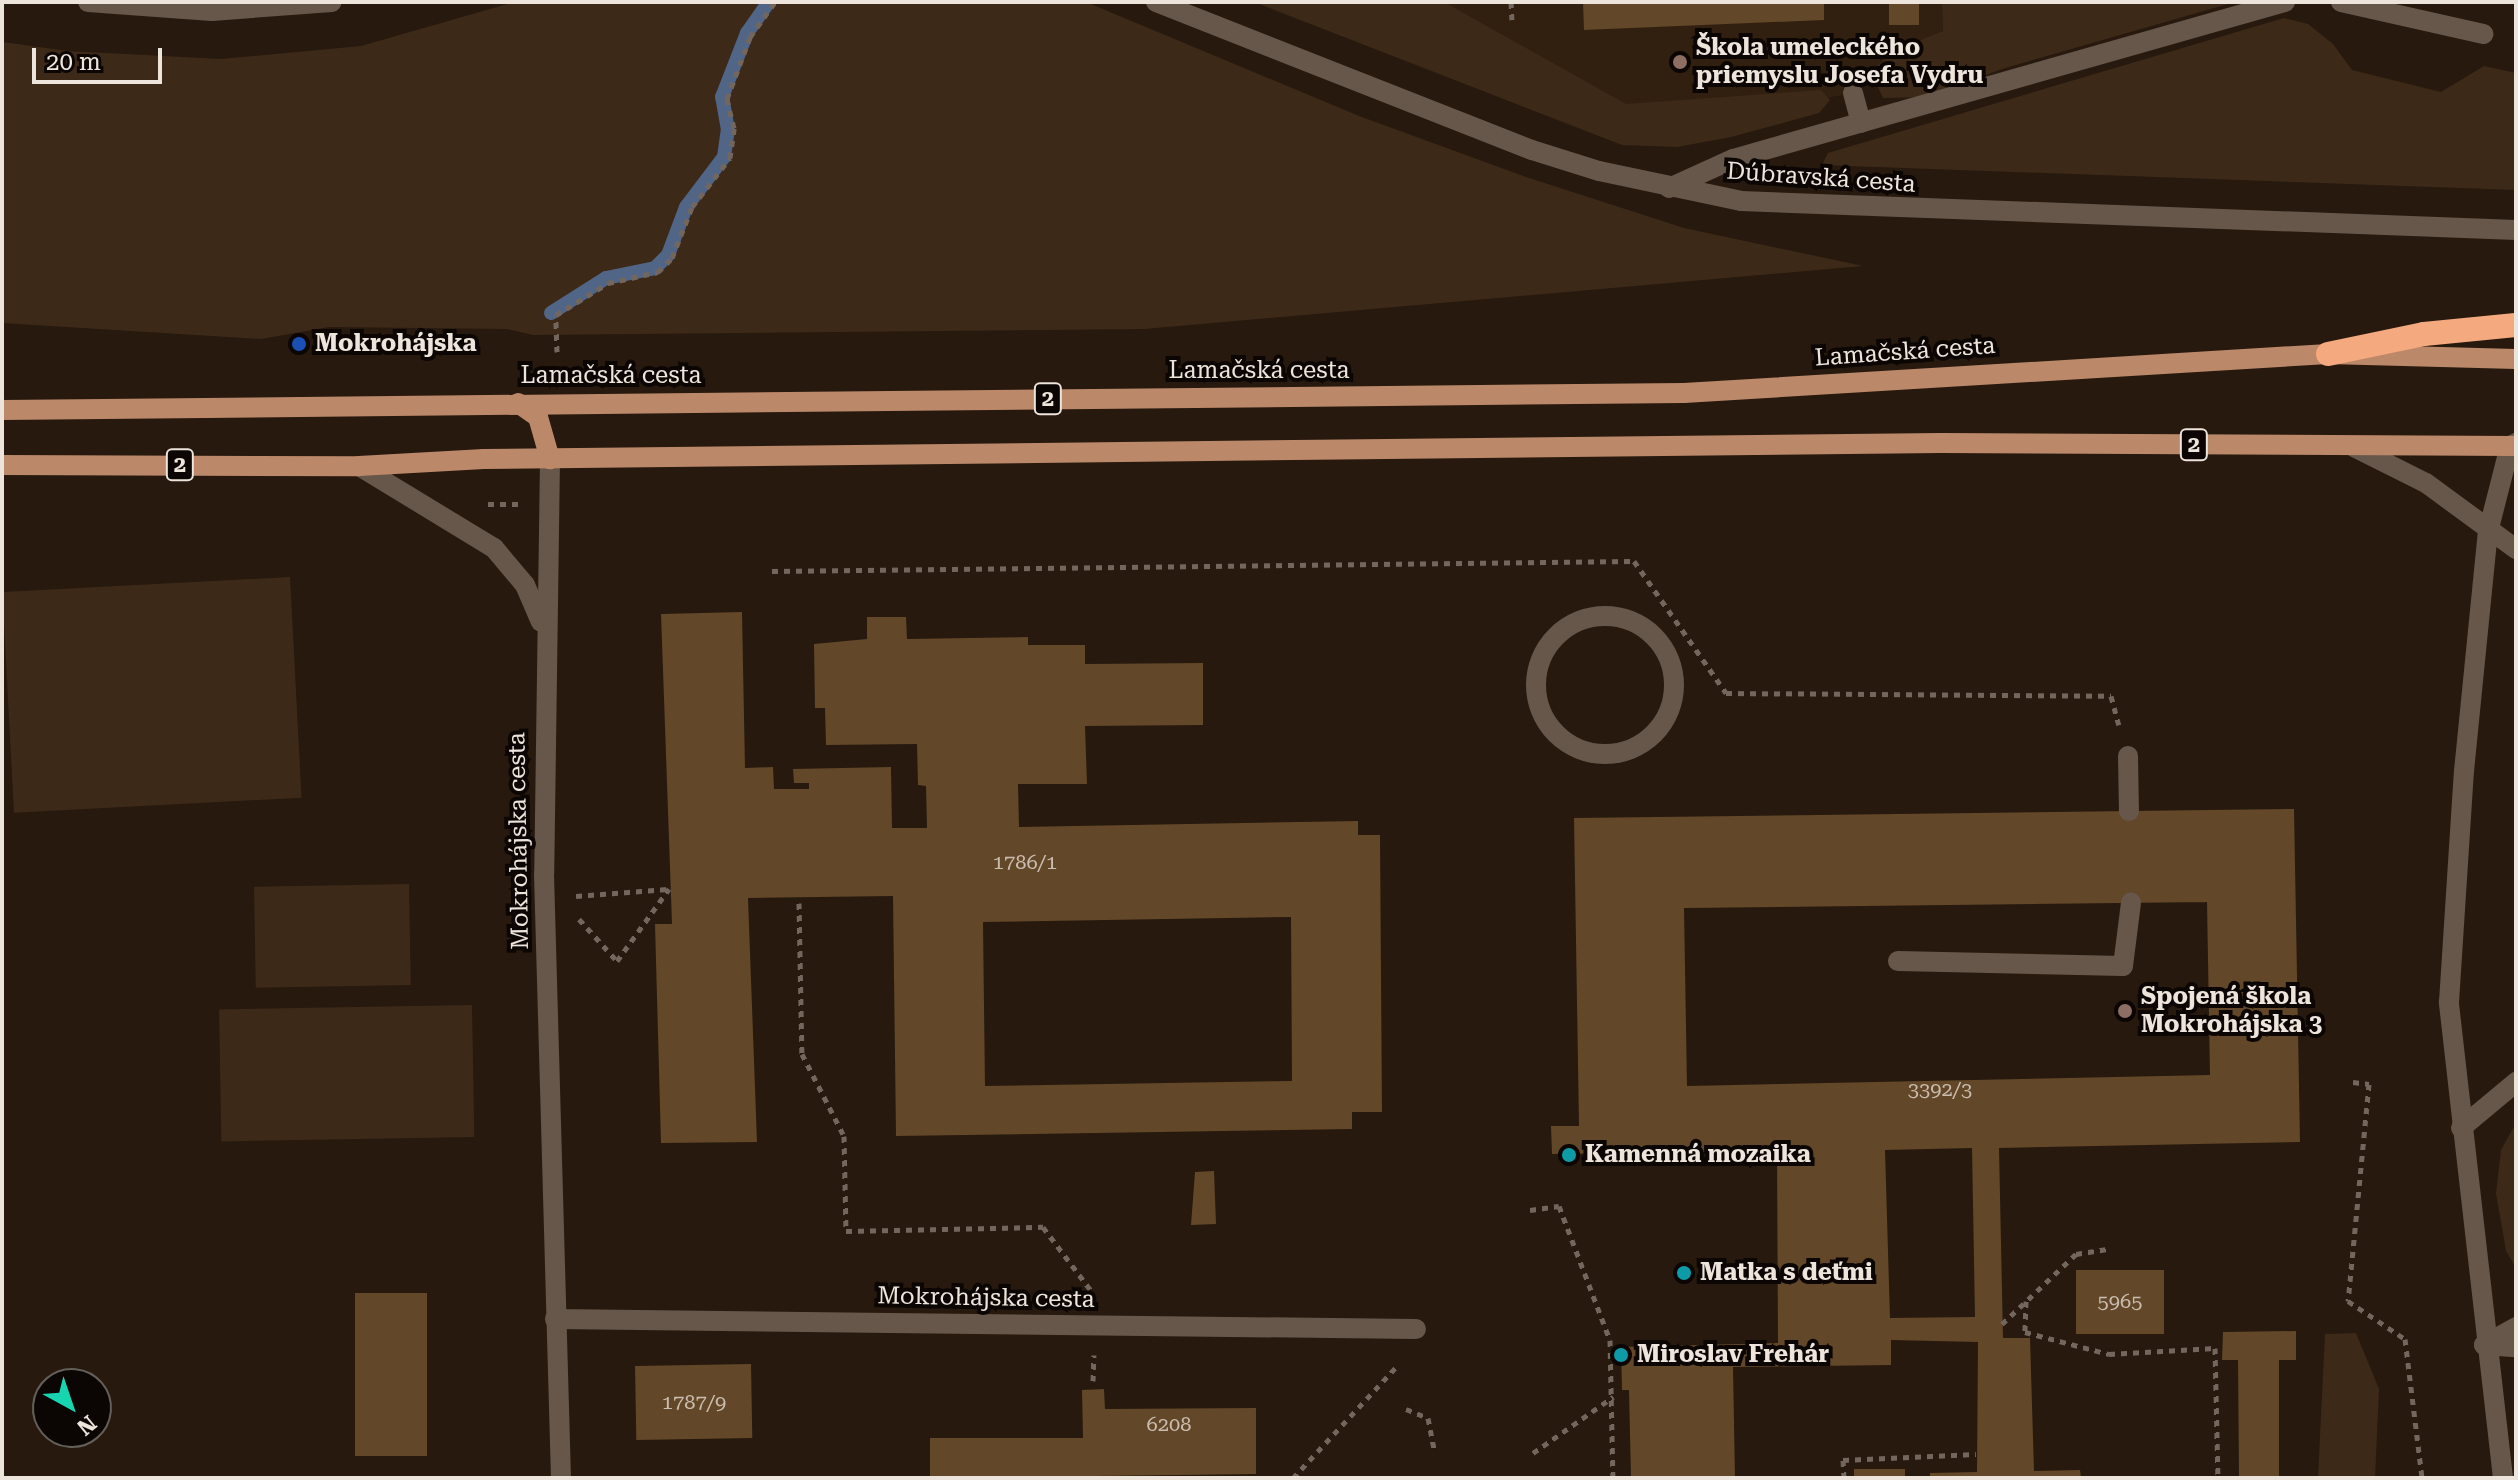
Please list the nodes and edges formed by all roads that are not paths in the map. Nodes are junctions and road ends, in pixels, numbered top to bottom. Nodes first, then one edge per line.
1 (88, 2) edge
2 (332, 2) edge
3 (1156, 2) edge
4 (2285, 2) edge
5 (2341, 2) edge
6 (2483, 34) dead end
7 (1853, 93) dead end
8 (1861, 123) junction
9 (1669, 188) junction
10 (2516, 230) edge
11 (2516, 325) edge
12 (2328, 354) junction
13 (2516, 359) edge
14 (518, 403) junction
15 (2, 410) edge
16 (2514, 445) edge
17 (2354, 447) junction
18 (550, 459) junction
19 (2, 465) edge
20 (359, 466) junction
21 (2488, 532) junction
22 (2516, 549) edge
23 (543, 629) junction
24 (1674, 708) joint
25 (2128, 756) road end
26 (2129, 811) dead end
27 (2131, 903) dead end
28 (1898, 961) dead end
29 (2516, 1082) edge
30 (2461, 1128) junction
31 (555, 1319) junction
32 (2516, 1327) edge
33 (1416, 1329) dead end
34 (2484, 1345) junction
35 (2516, 1347) edge
36 (561, 1478) edge
37 (2503, 1478) edge

1 - 2 street
3 - 9 street, Dúbravská cesta
4 - 8 street
5 - 6 street
7 - 8 street
8 - 9 street
9 - 10 street, Dúbravská cesta
11 - 12 highway
12 - 13 main road, Lamačská cesta / 2
12 - 14 main road, Lamačská cesta / 2
14 - 15 main road, Lamačská cesta / 2
14 - 18 main road
16 - 17 main road, 2
16 - 21 street
17 - 18 main road, 2
17 - 21 street
18 - 20 main road, 2
18 - 23 street, Mokrohájska cesta
19 - 20 main road, 2
20 - 23 street
21 - 22 street
21 - 30 street
23 - 31 street, Mokrohájska cesta
24 - 24 street
25 - 26 street
27 - 28 street
29 - 30 street
30 - 34 street
31 - 33 street, Mokrohájska cesta
31 - 36 street, Mokrohájska cesta
32 - 34 street
34 - 35 street
34 - 37 street

